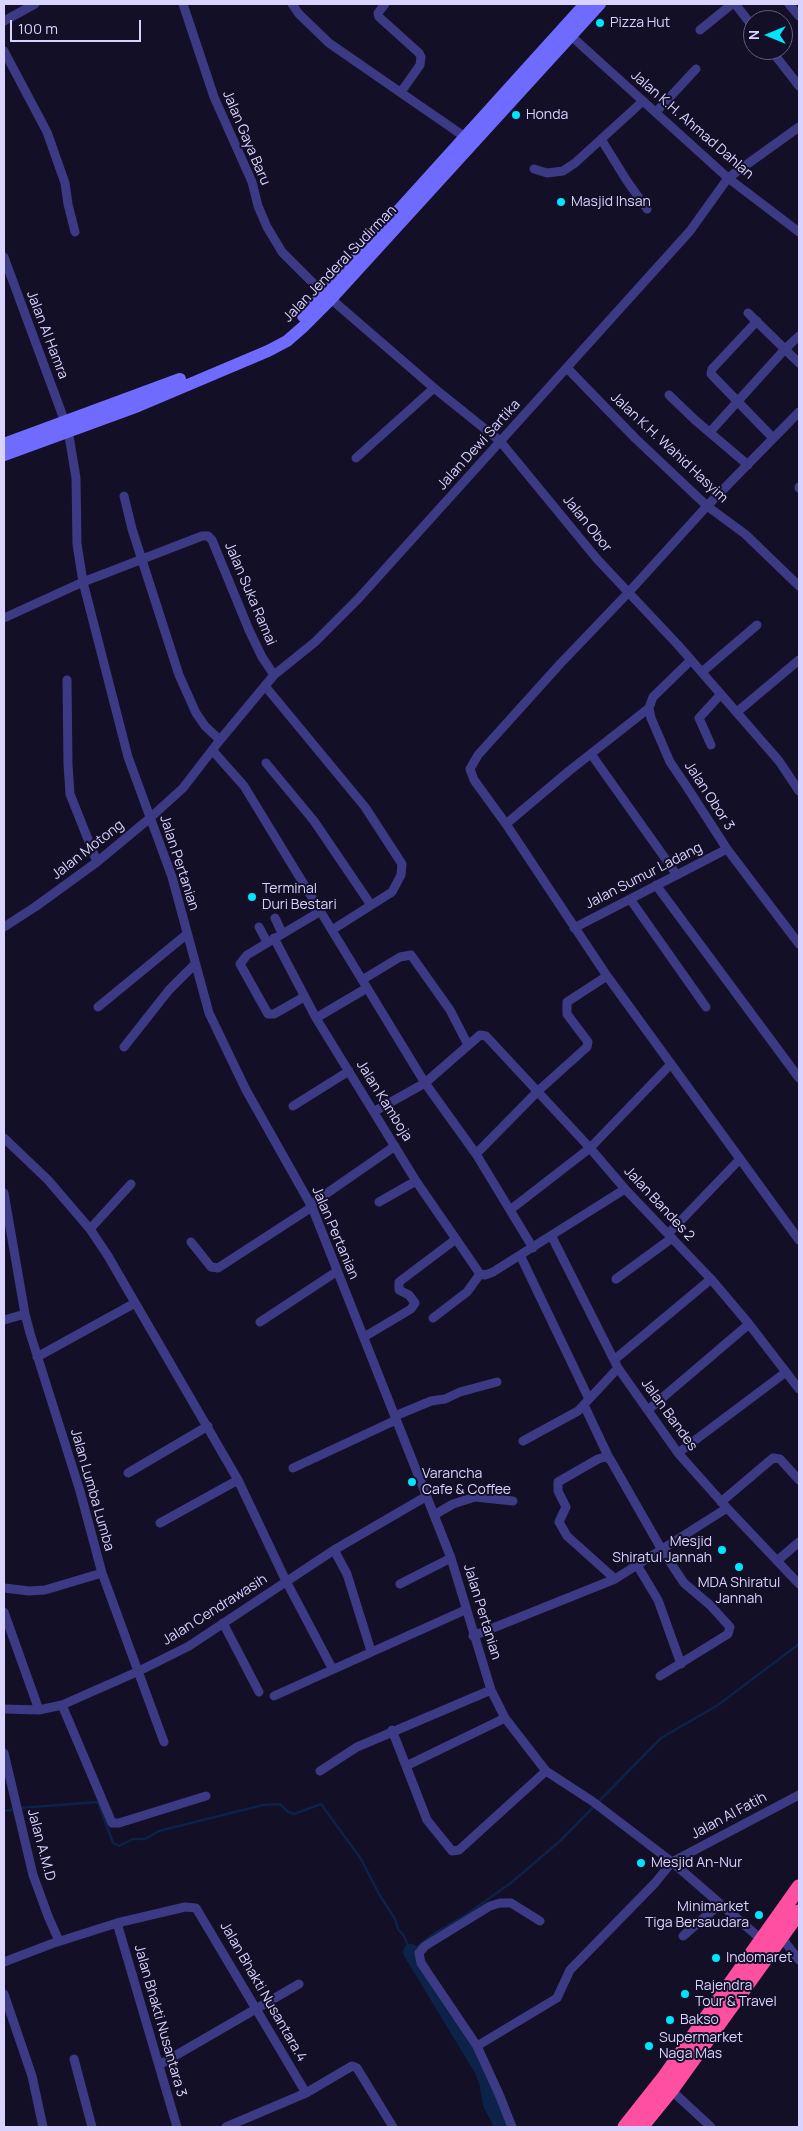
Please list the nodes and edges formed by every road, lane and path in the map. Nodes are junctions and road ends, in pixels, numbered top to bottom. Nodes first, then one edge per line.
1 (35, 4) edge
2 (183, 4) edge
3 (292, 4) edge
4 (385, 4) edge
5 (585, 4) edge
6 (600, 4) edge
7 (789, 4) edge
8 (743, 15) edge
9 (799, 16) edge
10 (4, 21) edge
11 (700, 30) dead end
12 (570, 35) junction
13 (4, 51) edge
14 (779, 60) edge
15 (696, 69) dead end
16 (799, 86) edge
17 (401, 92) junction
18 (642, 101) junction
19 (656, 112) junction
20 (799, 127) edge
21 (465, 136) junction
22 (601, 139) junction
23 (534, 169) dead end
24 (439, 174) junction
25 (728, 178) junction
26 (647, 209) dead end
27 (75, 232) dead end
28 (799, 232) edge
29 (4, 257) edge
30 (327, 296) junction
31 (748, 313) dead end
32 (756, 321) junction
33 (799, 336) edge
34 (785, 349) junction
35 (799, 364) edge
36 (567, 368) junction
37 (434, 388) junction
38 (669, 395) dead end
39 (738, 403) junction
40 (799, 412) edge
41 (66, 426) junction
42 (710, 432) junction
43 (773, 438) junction
44 (500, 441) junction
45 (4, 444) edge
46 (4, 454) edge
47 (356, 458) dead end
48 (748, 465) junction
49 (124, 496) dead end
50 (707, 506) junction
51 (143, 559) junction
52 (83, 582) junction
53 (799, 586) edge
54 (628, 593) junction
55 (4, 618) edge
56 (757, 626) dead end
57 (691, 660) junction
58 (799, 660) edge
59 (702, 672) junction
60 (274, 675) junction
61 (67, 680) dead end
62 (265, 686) junction
63 (721, 694) junction
64 (649, 708) junction
65 (736, 712) junction
66 (220, 740) junction
67 (711, 745) dead end
68 (213, 751) junction
69 (591, 754) junction
70 (266, 763) dead end
71 (183, 788) joint
72 (799, 791) edge
73 (150, 818) junction
74 (506, 824) junction
75 (727, 849) junction
76 (97, 862) junction
77 (677, 875) junction
78 (656, 886) junction
79 (630, 899) junction
80 (371, 906) junction
81 (321, 911) junction
82 (275, 918) dead end
83 (4, 927) edge
84 (259, 927) dead end
85 (574, 928) junction
86 (332, 930) junction
87 (187, 934) junction
88 (274, 938) junction
89 (799, 944) edge
90 (195, 964) junction
91 (607, 976) junction
92 (364, 984) junction
93 (304, 997) junction
94 (98, 1007) dead end
95 (706, 1007) dead end
96 (316, 1018) junction
97 (468, 1045) junction
98 (124, 1047) dead end
99 (671, 1064) junction
100 (349, 1070) junction
101 (799, 1078) edge
102 (425, 1083) junction
103 (538, 1091) junction
104 (293, 1106) dead end
105 (375, 1111) junction
106 (4, 1138) edge
107 (395, 1146) junction
108 (590, 1148) junction
109 (476, 1154) junction
110 (740, 1159) junction
111 (416, 1181) junction
112 (132, 1184) dead end
113 (625, 1189) junction
114 (4, 1193) edge
115 (379, 1202) dead end
116 (311, 1206) junction
117 (510, 1210) junction
118 (90, 1229) junction
119 (670, 1236) junction
120 (552, 1237) junction
121 (456, 1239) junction
122 (799, 1240) edge
123 (191, 1242) dead end
124 (533, 1248) junction
125 (520, 1256) junction
126 (336, 1272) junction
127 (480, 1274) junction
128 (616, 1279) dead end
129 (711, 1279) junction
130 (135, 1303) junction
131 (25, 1314) junction
132 (433, 1318) dead end
133 (4, 1320) edge
134 (260, 1322) dead end
135 (749, 1324) junction
136 (364, 1337) junction
137 (37, 1357) junction
138 (616, 1364) junction
139 (786, 1372) junction
140 (496, 1382) dead end
141 (799, 1389) edge
142 (586, 1402) junction
143 (648, 1410) junction
144 (396, 1418) junction
145 (208, 1426) junction
146 (523, 1441) dead end
147 (678, 1453) junction
148 (609, 1458) junction
149 (293, 1468) dead end
150 (128, 1473) dead end
151 (238, 1480) junction
152 (799, 1480) edge
153 (427, 1496) junction
154 (513, 1501) dead end
155 (724, 1505) junction
156 (434, 1515) junction
157 (160, 1523) dead end
158 (799, 1542) edge
159 (334, 1550) junction
160 (662, 1550) junction
161 (451, 1558) junction
162 (777, 1561) junction
163 (637, 1565) junction
164 (102, 1573) junction
165 (615, 1579) junction
166 (286, 1581) junction
167 (400, 1584) dead end
168 (799, 1584) edge
169 (4, 1588) edge
170 (465, 1610) junction
171 (4, 1612) edge
172 (223, 1623) junction
173 (473, 1636) junction
174 (371, 1651) junction
175 (681, 1664) junction
176 (332, 1668) junction
177 (139, 1671) junction
178 (660, 1676) dead end
179 (491, 1690) junction
180 (259, 1692) dead end
181 (274, 1696) dead end
182 (62, 1705) junction
183 (4, 1709) edge
184 (39, 1710) junction
185 (505, 1718) junction
186 (392, 1730) junction
187 (164, 1742) dead end
188 (4, 1753) edge
189 (406, 1766) junction
190 (320, 1771) dead end
191 (546, 1771) junction
192 (799, 1795) edge
193 (206, 1796) dead end
194 (672, 1862) junction
195 (799, 1887) edge
196 (720, 1904) junction
197 (799, 1912) edge
198 (540, 1921) dead end
199 (117, 1923) junction
200 (683, 1936) dead end
201 (781, 1937) junction
202 (762, 1940) junction
203 (59, 1941) junction
204 (799, 1960) edge
205 (4, 1962) edge
206 (299, 1984) dead end
207 (4, 1994) edge
208 (256, 2008) junction
209 (477, 2046) junction
210 (74, 2059) dead end
211 (160, 2065) junction
212 (670, 2090) junction
213 (306, 2093) junction
214 (43, 2127) edge
215 (92, 2127) edge
216 (177, 2127) edge
217 (226, 2127) edge
218 (393, 2127) edge
219 (512, 2127) edge
220 (625, 2127) edge
221 (641, 2127) edge
222 (711, 2127) edge

1 - 10 street
2 - 30 street, Jalan Gaya Baru
3 - 17 street
4 - 17 street
5 - 21 street, Jalan Jenderal Sudirman
6 - 12 street, Jalan Jenderal Sudirman
7 - 9 street
8 - 11 street
12 - 18 street, Jalan K.H. Ahmad Dahlan
12 - 24 street, Jalan Jenderal Sudirman
13 - 27 street
14 - 16 street
15 - 19 street
17 - 21 street
18 - 19 street, Jalan K.H. Ahmad Dahlan
18 - 22 street
19 - 25 street, Jalan K.H. Ahmad Dahlan
20 - 25 street, Jalan Dewi Sartika
21 - 24 street, Jalan Jenderal Sudirman
22 - 23 street
22 - 26 street
24 - 30 street, Jalan Jenderal Sudirman
25 - 28 street, Jalan K.H. Ahmad Dahlan
25 - 36 street, Jalan Dewi Sartika
29 - 41 street, Jalan Al Hamra
30 - 37 street, Jalan Obor
30 - 41 street, Jalan Jenderal Sudirman
31 - 32 street
32 - 34 street
32 - 39 street
33 - 34 street
34 - 35 street
34 - 39 street
36 - 44 street, Jalan Dewi Sartika
36 - 50 street, Jalan K.H. Wahid Hasyim
37 - 44 street, Jalan Obor
37 - 47 street
38 - 42 street
39 - 42 street
39 - 43 street
40 - 43 street
41 - 45 street, Jalan Jenderal Sudirman
41 - 46 street, Jalan Jenderal Sudirman
41 - 52 street, Jalan Pertanian
42 - 48 street
43 - 48 street
44 - 54 street, Jalan Obor
44 - 60 street, Jalan Dewi Sartika
48 - 50 street
49 - 51 street
50 - 53 street, Jalan K.H. Wahid Hasyim
50 - 54 street
51 - 52 street, Jalan Suka Ramai
51 - 60 street, Jalan Suka Ramai
51 - 66 street
52 - 55 street, Jalan Suka Ramai
52 - 73 street, Jalan Pertanian
54 - 57 street, Jalan Obor
54 - 74 street
56 - 59 street
57 - 59 street, Jalan Obor
57 - 64 street
58 - 65 street
59 - 63 street, Jalan Obor
60 - 62 street, Jalan Dewi Sartika
61 - 76 street
62 - 66 street, Jalan Dewi Sartika
62 - 80 street
63 - 65 street, Jalan Obor
63 - 67 street
64 - 69 street
64 - 75 street, Jalan Obor 3
65 - 72 street, Jalan Obor
66 - 68 street, Jalan Dewi Sartika
68 - 71 street, Jalan Dewi Sartika
68 - 81 street
69 - 74 street
69 - 77 street
70 - 80 street
71 - 73 street, Jalan Motong
73 - 76 street, Jalan Motong
73 - 87 street, Jalan Pertanian
74 - 85 street
75 - 77 street, Jalan Sumur Ladang
75 - 89 street, Jalan Obor 3
76 - 83 street, Jalan Motong
77 - 78 street, Jalan Sumur Ladang
78 - 79 street, Jalan Sumur Ladang
78 - 101 street
79 - 85 street, Jalan Sumur Ladang
79 - 95 street
80 - 86 street
81 - 86 street
81 - 88 street
82 - 88 street
84 - 88 street
85 - 91 street
86 - 92 street
87 - 90 street, Jalan Pertanian
87 - 94 street
88 - 93 street, Jalan Kamboja
88 - 93 street
90 - 98 street
90 - 116 street, Jalan Pertanian
91 - 99 street
91 - 103 street
92 - 96 street
92 - 97 street
92 - 102 street
93 - 96 street, Jalan Kamboja
96 - 100 street, Jalan Kamboja
97 - 102 street
97 - 103 street, Jalan Bandes 2
99 - 108 street
99 - 110 street
100 - 104 street
100 - 105 street, Jalan Kamboja
102 - 105 street
102 - 109 street
103 - 108 street, Jalan Bandes 2
103 - 109 street
105 - 107 street, Jalan Kamboja
106 - 118 street
107 - 111 street, Jalan Kamboja
107 - 116 street
108 - 113 street, Jalan Bandes 2
108 - 117 street
109 - 117 street
110 - 119 street
110 - 122 street
111 - 115 street
111 - 121 street, Jalan Kamboja
112 - 118 street
113 - 119 street, Jalan Bandes 2
113 - 120 street
114 - 131 street, Jalan Lumba Lumba
116 - 123 street
116 - 126 street, Jalan Pertanian
117 - 124 street
118 - 130 street
119 - 128 street
119 - 129 street, Jalan Bandes 2
120 - 124 street
120 - 138 street, Jalan Bandes
121 - 127 street, Jalan Kamboja
121 - 136 street
124 - 125 street
125 - 127 street
125 - 142 street
126 - 134 street
126 - 136 street, Jalan Pertanian
127 - 132 street
129 - 135 street, Jalan Bandes 2
129 - 138 street
130 - 137 street
130 - 145 street
131 - 133 street
131 - 137 street, Jalan Lumba Lumba
135 - 139 street, Jalan Bandes 2
135 - 143 street
136 - 144 street, Jalan Pertanian
137 - 164 street, Jalan Lumba Lumba
138 - 142 street
138 - 143 street, Jalan Bandes
139 - 141 street, Jalan Bandes 2
139 - 147 street
140 - 144 street
142 - 146 street
142 - 148 street
143 - 147 street, Jalan Bandes
144 - 149 street
144 - 153 street, Jalan Pertanian
145 - 150 street
145 - 151 street
147 - 155 street, Jalan Bandes
148 - 160 street
148 - 165 street
151 - 157 street
151 - 166 street
152 - 155 street
153 - 156 street, Jalan Pertanian
153 - 159 street, Jalan Cendrawasih
154 - 156 street
155 - 160 street
155 - 162 street, Jalan Bandes
156 - 161 street, Jalan Pertanian
158 - 162 street
159 - 166 street, Jalan Cendrawasih
159 - 174 street
160 - 163 street
160 - 175 street
161 - 167 street
161 - 170 street, Jalan Pertanian
162 - 168 street, Jalan Bandes
163 - 165 street
163 - 175 street
164 - 169 street
164 - 177 street, Jalan Lumba Lumba
165 - 173 street
166 - 172 street, Jalan Cendrawasih
166 - 176 street
170 - 173 street, Jalan Pertanian
170 - 174 street
171 - 184 street
172 - 177 street, Jalan Cendrawasih
172 - 180 street
173 - 179 street, Jalan Pertanian
174 - 176 street
175 - 178 street
176 - 181 street
177 - 182 street, Jalan Cendrawasih
177 - 187 street, Jalan Lumba Lumba
179 - 185 street, Jalan Pertanian
179 - 186 street
182 - 184 street, Jalan Cendrawasih
182 - 193 street
183 - 184 street, Jalan Cendrawasih
185 - 189 street
185 - 191 street, Jalan Pertanian
186 - 189 street
186 - 190 street
188 - 203 street, Jalan A.M.D
189 - 191 street
191 - 194 street, Jalan Pertanian
192 - 194 street, Jalan Al Fatih
194 - 196 street, Jalan Pertanian
194 - 209 street
195 - 202 highway
196 - 200 street
196 - 202 street, Jalan Pertanian
197 - 201 highway
198 - 209 street
199 - 203 street
199 - 208 street, Jalan Bhakti Nusantara.4
199 - 211 street, Jalan Bhakti Nusantara 3
201 - 204 street
201 - 212 highway
202 - 220 highway
203 - 205 street
206 - 208 street
207 - 214 street
208 - 211 street
208 - 213 street, Jalan Bhakti Nusantara.4
209 - 219 street
210 - 215 street
211 - 216 street, Jalan Bhakti Nusantara 3
212 - 221 highway
212 - 222 street
213 - 217 street
213 - 218 street

